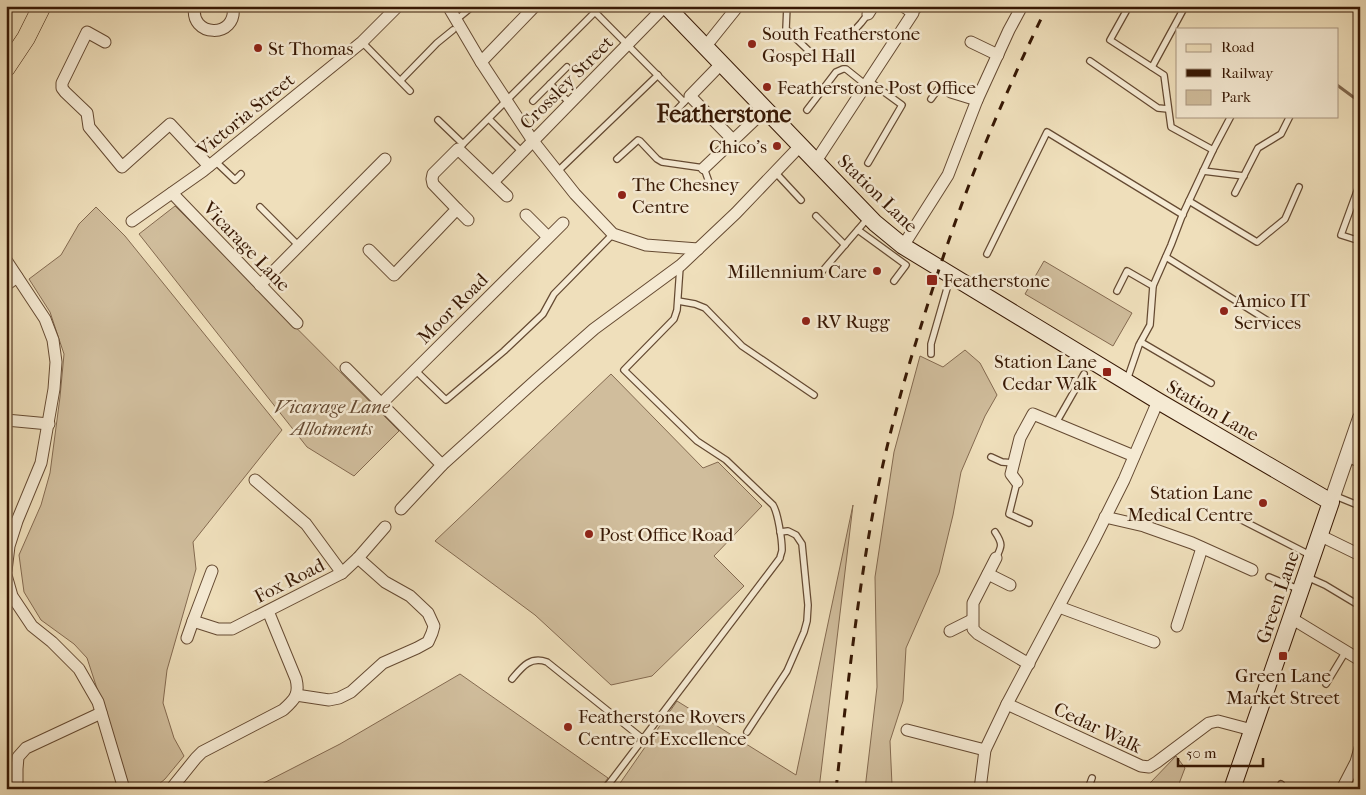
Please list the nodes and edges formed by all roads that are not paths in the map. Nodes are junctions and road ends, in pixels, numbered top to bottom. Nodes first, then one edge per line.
1 (42, 6) edge
2 (195, 6) edge
3 (241, 6) edge
4 (398, 6) edge
5 (448, 6) edge
6 (473, 6) edge
7 (535, 6) edge
8 (589, 6) edge
9 (665, 6) edge
10 (738, 6) edge
11 (787, 6) edge
12 (923, 6) edge
13 (1022, 6) edge
14 (1129, 6) edge
15 (1180, 6) edge
16 (871, 10) edge
17 (908, 10) edge
18 (232, 12) edge
19 (595, 12) junction
20 (455, 25) junction
21 (852, 33) dead end
22 (105, 42) dead end
23 (362, 42) junction
24 (971, 42) dead end
25 (627, 45) junction
26 (706, 47) junction
27 (810, 52) dead end
28 (998, 55) junction
29 (1090, 61) dead end
30 (480, 62) junction
31 (722, 63) junction
32 (567, 67) dead end
33 (1152, 67) junction
34 (6, 68) edge
35 (658, 75) junction
36 (401, 80) junction
37 (867, 83) junction
38 (550, 84) junction
39 (410, 90) dead end
40 (951, 92) joint
41 (687, 99) junction
42 (931, 99) dead end
43 (977, 100) junction
44 (533, 101) dead end
45 (506, 102) junction
46 (570, 103) junction
47 (1168, 108) junction
48 (766, 109) junction
49 (807, 110) dead end
50 (670, 117) dead end
51 (1230, 118) edge
52 (1289, 118) edge
53 (489, 119) junction
54 (438, 120) dead end
55 (733, 140) junction
56 (533, 141) junction
57 (801, 145) junction
58 (460, 147) junction
59 (1213, 150) junction
60 (522, 152) junction
61 (385, 159) dead end
62 (617, 159) dead end
63 (816, 161) junction
64 (212, 163) junction
65 (868, 163) dead end
66 (704, 168) junction
67 (1203, 171) junction
68 (557, 172) junction
69 (775, 172) junction
70 (241, 174) dead end
71 (1244, 176) junction
72 (493, 182) junction
73 (1360, 183) edge
74 (710, 185) dead end
75 (1299, 187) dead end
76 (172, 193) junction
77 (1235, 193) dead end
78 (507, 196) dead end
79 (801, 200) dead end
80 (1189, 201) junction
81 (260, 207) dead end
82 (457, 209) junction
83 (526, 215) dead end
84 (1183, 215) junction
85 (816, 216) dead end
86 (869, 216) junction
87 (468, 220) dead end
88 (132, 221) dead end
89 (563, 222) dead end
90 (858, 230) junction
91 (613, 234) junction
92 (548, 238) junction
93 (1360, 241) edge
94 (845, 245) junction
95 (299, 246) junction
96 (903, 246) junction
97 (698, 249) junction
98 (369, 250) dead end
99 (987, 254) dead end
100 (1166, 257) junction
101 (6, 260) edge
102 (680, 265) junction
103 (819, 275) dead end
104 (950, 276) junction
105 (18, 277) junction
106 (894, 281) dead end
107 (6, 285) edge
108 (260, 285) junction
109 (1153, 286) junction
110 (1117, 291) dead end
111 (678, 301) junction
112 (297, 323) dead end
113 (1273, 324) dead end
114 (1141, 342) junction
115 (931, 354) dead end
116 (346, 368) dead end
117 (415, 370) junction
118 (1084, 374) dead end
119 (1126, 382) junction
120 (1211, 383) dead end
121 (814, 395) dead end
122 (1158, 401) junction
123 (381, 404) junction
124 (6, 420) edge
125 (1056, 423) junction
126 (49, 424) junction
127 (1359, 425) edge
128 (1347, 455) junction
129 (1134, 456) junction
130 (991, 457) dead end
131 (1360, 462) edge
132 (1014, 464) junction
133 (442, 465) junction
134 (255, 480) dead end
135 (1017, 482) joint
136 (1332, 499) junction
137 (1360, 506) edge
138 (402, 509) dead end
139 (1230, 514) dead end
140 (1105, 517) junction
141 (1029, 523) dead end
142 (385, 527) dead end
143 (780, 532) junction
144 (995, 532) dead end
145 (1319, 535) junction
146 (1202, 548) junction
147 (1312, 556) junction
148 (1360, 556) edge
149 (358, 558) junction
150 (996, 558) joint
151 (6, 570) edge
152 (1252, 570) dead end
153 (212, 571) dead end
154 (342, 573) junction
155 (988, 574) junction
156 (6, 575) edge
157 (1269, 576) dead end
158 (1303, 583) junction
159 (1010, 585) dead end
160 (9, 598) edge
161 (1360, 606) edge
162 (1059, 607) junction
163 (268, 611) junction
164 (1291, 618) junction
165 (972, 620) junction
166 (193, 621) junction
167 (1177, 626) dead end
168 (950, 631) dead end
169 (187, 638) dead end
170 (1154, 642) dead end
171 (1346, 651) junction
172 (1360, 660) edge
173 (1029, 664) junction
174 (512, 679) dead end
175 (1326, 684) dead end
176 (296, 695) junction
177 (1007, 704) junction
178 (101, 712) junction
179 (907, 730) dead end
180 (1252, 730) junction
181 (747, 732) dead end
182 (643, 739) junction
183 (1360, 748) edge
184 (985, 750) junction
185 (1092, 778) dead end
186 (17, 782) dead end
187 (124, 789) edge
188 (170, 789) edge
189 (605, 789) edge
190 (980, 789) edge
191 (1088, 789) edge
192 (1232, 789) edge
193 (1342, 789) edge

1 - 34 main road
2 - 18 street
3 - 18 street
4 - 23 street, Victoria Street
5 - 20 street
6 - 20 lane
7 - 30 street
8 - 19 lane
9 - 25 street, Crossley Street
9 - 26 main road, Station Lane
10 - 26 street
11 - 27 lane
12 - 17 lane
13 - 28 street
14 - 33 lane
15 - 33 lane
16 - 21 lane
17 - 37 street
19 - 25 lane
19 - 45 lane
20 - 30 street
20 - 36 lane
22 - 64 street
23 - 36 lane
23 - 64 street, Victoria Street
24 - 28 street
25 - 35 lane
25 - 46 street, Crossley Street
26 - 31 main road, Station Lane
28 - 43 street
29 - 47 lane
30 - 45 street
31 - 41 street
31 - 48 main road, Station Lane
32 - 38 lane
33 - 47 lane
35 - 41 lane
35 - 68 lane
36 - 39 lane
37 - 49 lane
37 - 63 street
37 - 65 lane
38 - 44 lane
38 - 46 lane
40 - 42 lane
40 - 43 street
41 - 50 lane
41 - 55 street
43 - 96 street
45 - 53 lane
45 - 56 street
46 - 56 street, Crossley Street
47 - 59 lane
48 - 55 street
48 - 57 main road, Station Lane
51 - 59 lane
52 - 71 lane
53 - 58 lane
53 - 60 lane
54 - 58 lane
55 - 66 street
56 - 60 street, Crossley Street
56 - 68 street
57 - 63 main road, Station Lane
57 - 69 street
58 - 72 street
58 - 82 street
59 - 67 lane
60 - 72 street, Crossley Street
61 - 95 street
62 - 66 lane
63 - 86 main road, Station Lane
64 - 70 lane
64 - 76 street, Victoria Street
66 - 74 lane
67 - 71 lane
67 - 80 lane
68 - 91 street
69 - 79 lane
69 - 97 street
71 - 77 lane
72 - 78 street
73 - 93 lane
75 - 80 lane
76 - 88 street, Victoria Street
76 - 108 street, Vicarage Lane
80 - 84 lane
81 - 95 lane
82 - 87 street
82 - 98 street
83 - 92 street
84 - 99 lane
84 - 100 lane
85 - 94 lane
86 - 90 lane
86 - 96 main road, Station Lane
89 - 92 street, Moor Road
90 - 94 lane
90 - 106 lane
91 - 97 street
91 - 117 lane
92 - 117 street, Moor Road
94 - 103 lane
95 - 108 street
96 - 104 main road, Station Lane
97 - 102 street
100 - 109 lane
100 - 113 lane
101 - 105 street
102 - 111 lane
102 - 133 street
104 - 115 lane
104 - 119 main road, Station Lane
105 - 107 street
105 - 126 street
108 - 112 street, Vicarage Lane
109 - 110 lane
109 - 114 lane
111 - 121 lane
111 - 143 lane
114 - 119 lane
114 - 120 lane
116 - 123 street
117 - 123 street, Moor Road
118 - 125 lane
119 - 122 main road, Station Lane
122 - 129 street
122 - 136 main road, Station Lane
123 - 133 street
124 - 126 street
125 - 129 street
125 - 132 street
126 - 151 street
127 - 128 street, Green Lane
128 - 131 street
128 - 136 street, Green Lane
129 - 140 street
130 - 132 lane
132 - 135 street
133 - 138 street
134 - 154 street
135 - 141 lane
136 - 137 lane
136 - 145 main road, Green Lane
139 - 147 lane
140 - 146 street
140 - 162 street
142 - 149 street, Fox Road
143 - 181 lane
143 - 182 lane
144 - 150 lane
145 - 147 main road, Green Lane
145 - 148 street
146 - 152 street
146 - 167 street
147 - 158 main road, Green Lane
149 - 154 street, Fox Road
149 - 176 street
150 - 155 street
153 - 166 street
154 - 163 street, Fox Road
155 - 159 street
155 - 165 street
156 - 160 street
157 - 158 lane
158 - 161 lane
158 - 164 main road, Green Lane
160 - 178 street
162 - 170 street
162 - 173 street
163 - 166 street, Fox Road
163 - 176 street
164 - 171 street
164 - 180 main road, Green Lane
165 - 168 street
165 - 173 street
166 - 169 street
171 - 172 street
171 - 175 lane
173 - 177 street
174 - 182 lane
176 - 188 street
177 - 180 street, Cedar Walk
177 - 184 street
178 - 186 street
178 - 187 street
179 - 184 street
180 - 192 main road, Green Lane
182 - 189 lane
183 - 193 street
184 - 190 street
185 - 191 lane

